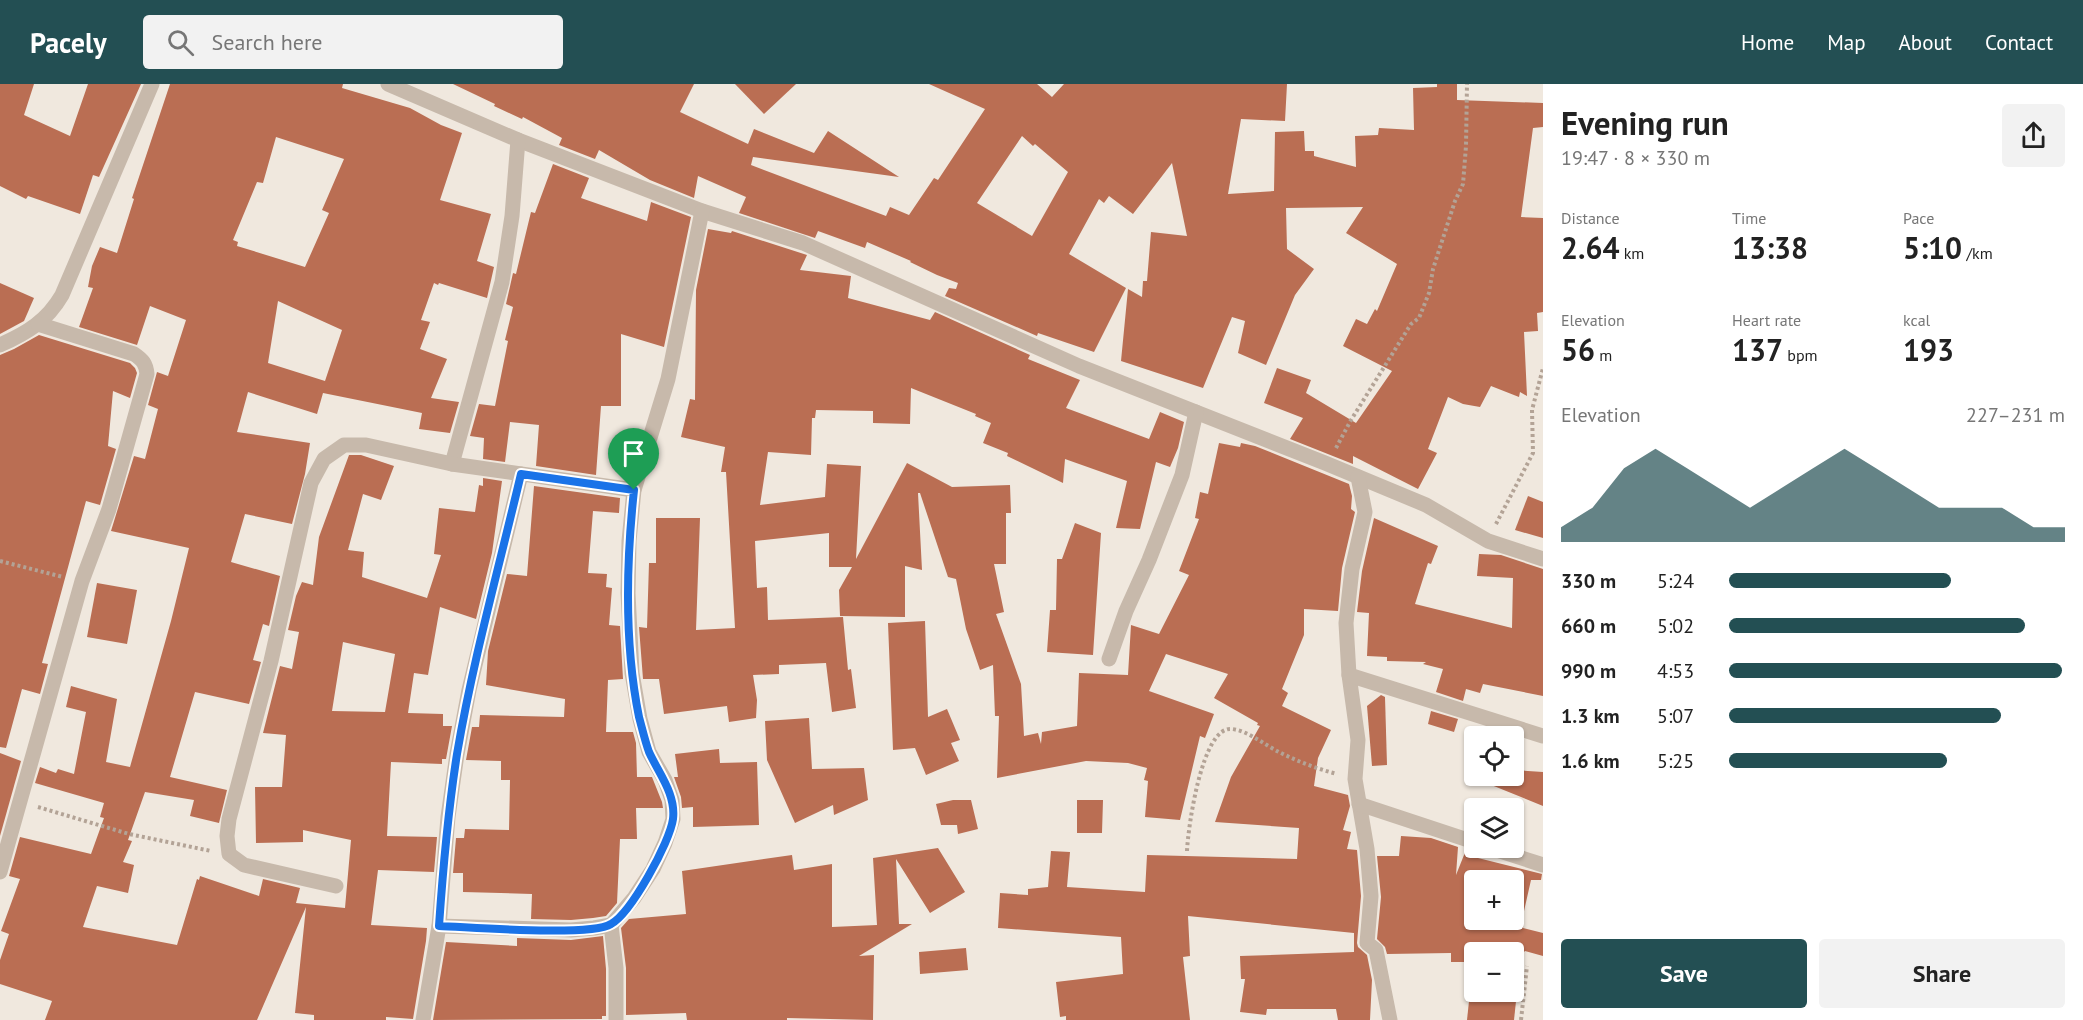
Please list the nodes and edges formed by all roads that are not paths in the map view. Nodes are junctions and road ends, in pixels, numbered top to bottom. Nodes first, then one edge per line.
1 (152, 84) edge
2 (388, 84) edge
3 (518, 140) junction
4 (702, 211) junction
5 (38, 324) junction
6 (0, 345) edge
7 (1196, 412) junction
8 (452, 464) junction
9 (521, 474) junction
10 (1358, 477) junction
11 (634, 490) junction
12 (1543, 559) edge
13 (1109, 659) dead end
14 (1349, 675) junction
15 (1543, 736) edge
16 (1359, 804) junction
17 (1464, 839) edge
18 (1522, 858) edge
19 (1543, 865) edge
20 (0, 872) edge
21 (336, 886) dead end
22 (611, 925) junction
23 (439, 926) junction
24 (423, 1020) edge
25 (616, 1020) edge
26 (1390, 1020) edge

1 - 5 street
2 - 3 street
3 - 4 street
3 - 8 street
4 - 7 street
4 - 11 street
5 - 6 street
5 - 20 street
7 - 10 street
7 - 13 street
8 - 9 street
8 - 21 street
9 - 11 street
9 - 23 street
10 - 12 street
10 - 14 street
11 - 22 street
14 - 15 street
14 - 16 street
16 - 17 street
16 - 26 street
18 - 19 street
22 - 23 street
22 - 25 street
23 - 24 street

